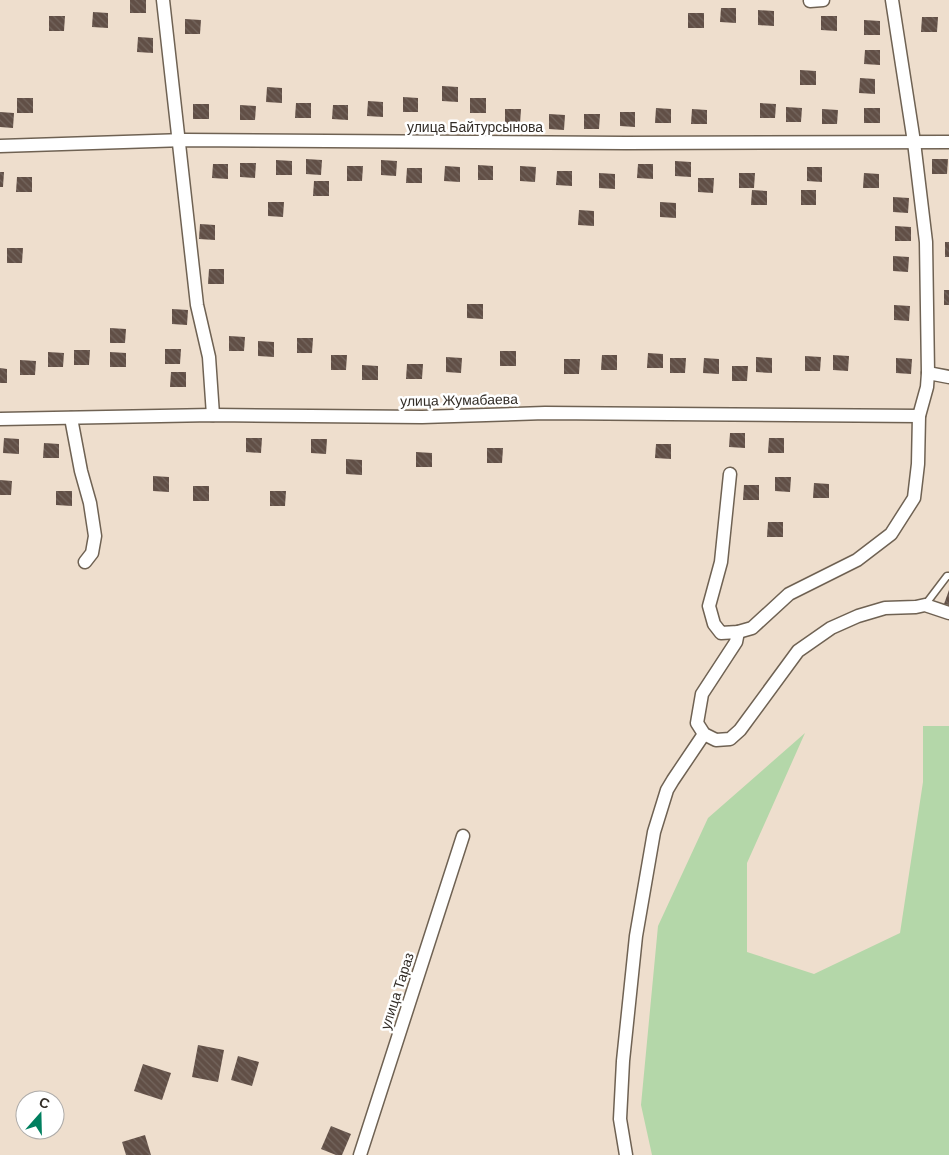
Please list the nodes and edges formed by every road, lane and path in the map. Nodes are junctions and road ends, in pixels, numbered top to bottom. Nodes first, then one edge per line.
1 (163, 0) edge
2 (892, 0) edge
3 (179, 140) junction
4 (914, 142) junction
5 (949, 142) edge
6 (0, 146) edge
7 (928, 373) junction
8 (949, 377) edge
9 (213, 415) junction
10 (919, 416) junction
11 (71, 418) junction
12 (0, 419) edge
13 (730, 474) dead end
14 (84, 562) dead end
15 (949, 576) edge
16 (925, 605) junction
17 (949, 613) edge
18 (738, 632) junction
19 (704, 734) junction
20 (464, 836) dead end
21 (360, 1155) edge
22 (626, 1155) edge

1 - 3 street
2 - 4 street
3 - 4 street, улица Байтурсынова
3 - 6 street, улица Байтурсынова
3 - 9 street
4 - 5 street, улица Байтурсынова
4 - 7 street
7 - 8 street
7 - 10 street
9 - 10 street, улица Жумабаева
9 - 11 street, улица Жумабаева
10 - 18 street
11 - 12 street, улица Жумабаева
11 - 14 street
13 - 18 street
15 - 16 lane
16 - 17 street
16 - 19 street
18 - 19 street
19 - 22 street
20 - 21 street, улица Тараз

